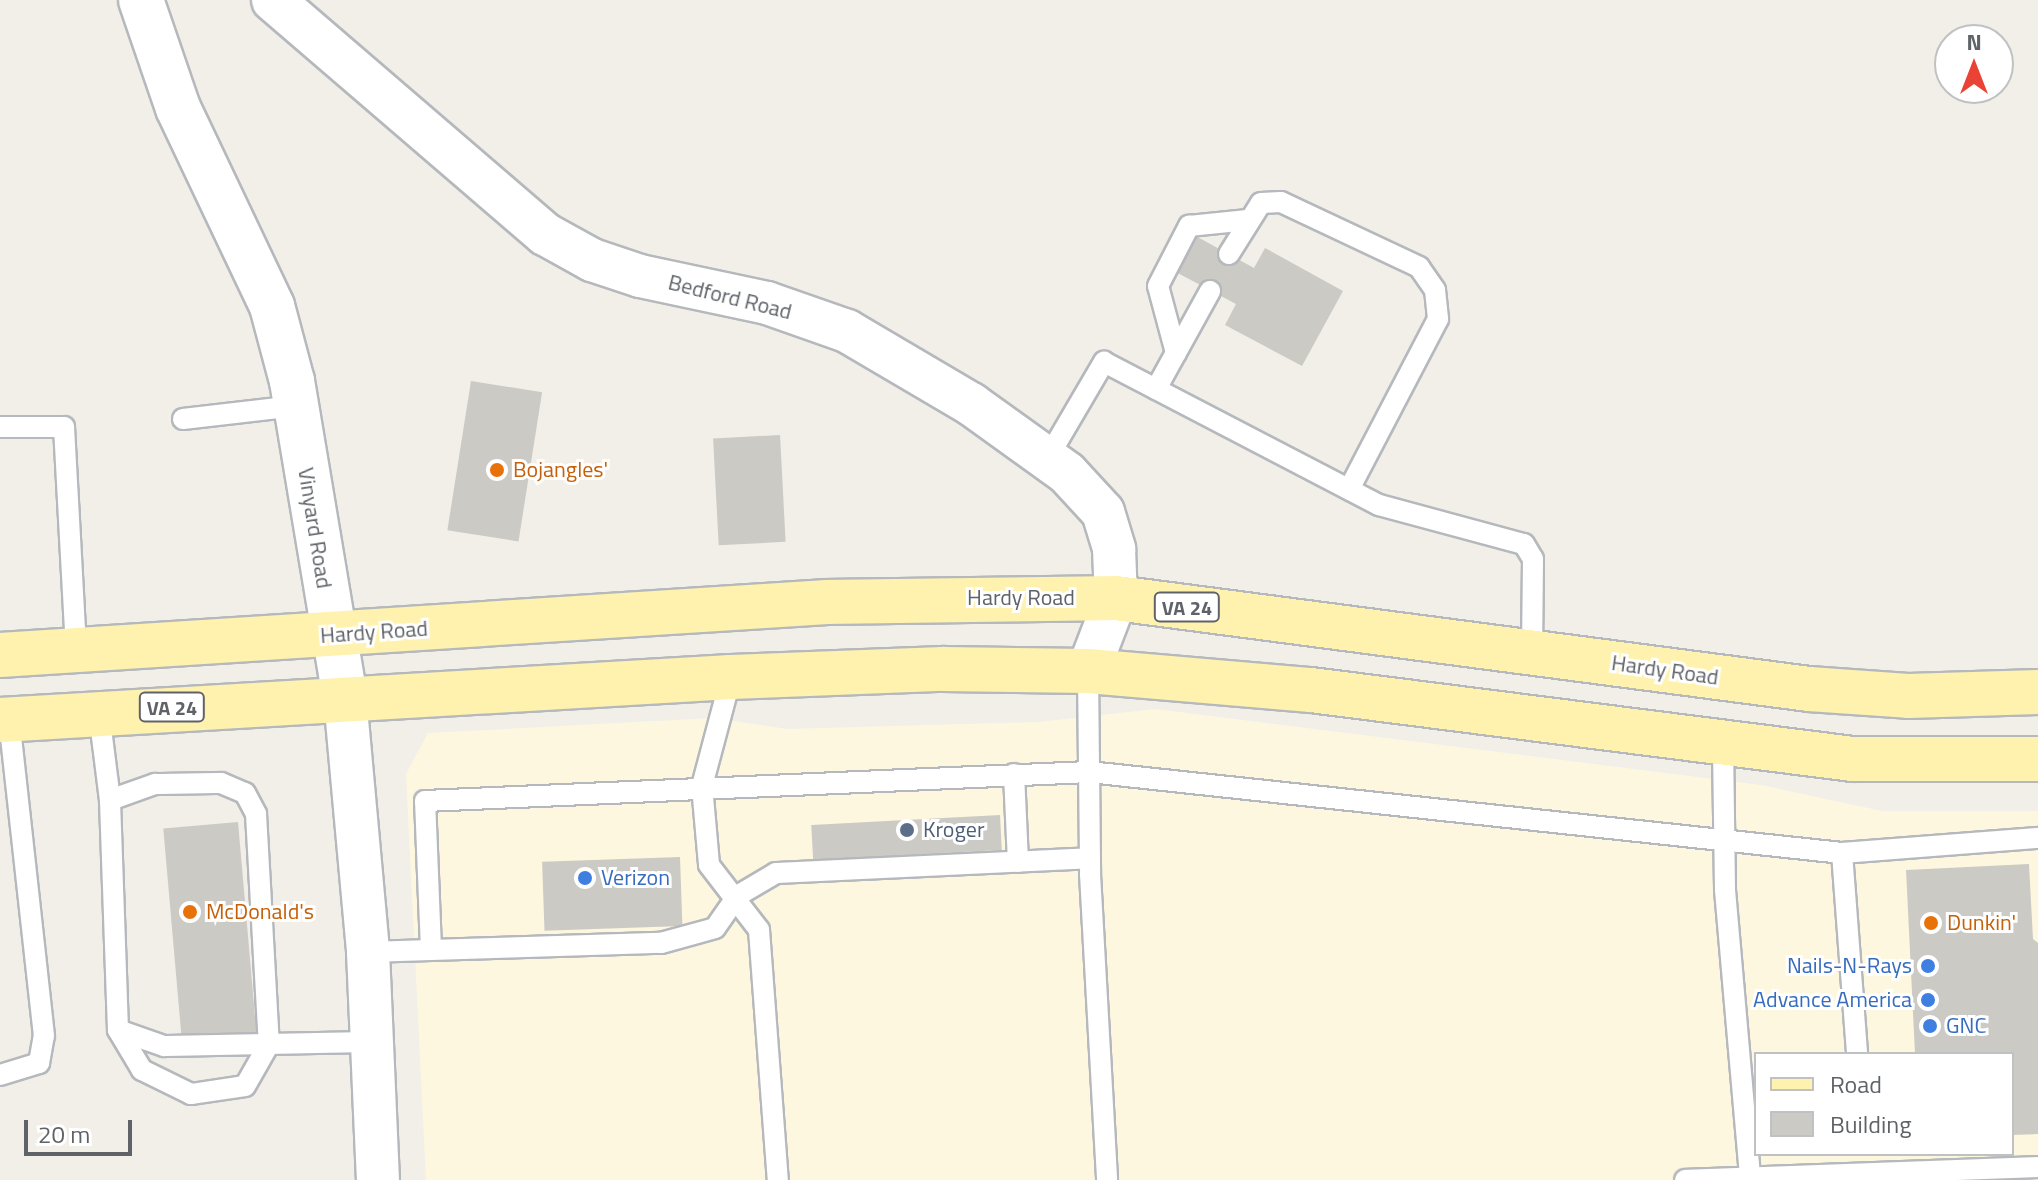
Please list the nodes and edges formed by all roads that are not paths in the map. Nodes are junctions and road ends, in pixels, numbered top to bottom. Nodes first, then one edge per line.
1 (141, 0) edge
2 (273, 0) edge
3 (1248, 220) junction
4 (1229, 254) dead end
5 (1210, 291) dead end
6 (1176, 353) junction
7 (1156, 389) junction
8 (295, 406) junction
9 (183, 419) dead end
10 (0, 427) edge
11 (1047, 459) junction
12 (1349, 489) junction
13 (1116, 598) junction
14 (332, 635) junction
15 (76, 651) junction
16 (1532, 653) junction
17 (0, 655) edge
18 (1088, 671) junction
19 (731, 677) junction
20 (2038, 692) edge
21 (345, 698) junction
22 (99, 713) junction
23 (5, 720) edge
24 (1723, 745) junction
25 (2038, 759) edge
26 (1089, 772) junction
27 (8, 774) edge
28 (1014, 774) junction
29 (702, 786) junction
30 (110, 800) junction
31 (1723, 837) junction
32 (2038, 838) edge
33 (1842, 853) junction
34 (1090, 858) junction
35 (1018, 862) junction
36 (737, 896) junction
37 (431, 949) junction
38 (368, 952) junction
39 (118, 1030) junction
40 (370, 1042) junction
41 (269, 1044) junction
42 (1857, 1052) edge
43 (0, 1075) edge
44 (1864, 1162) edge
45 (2038, 1167) edge
46 (1936, 1175) edge
47 (1750, 1176) junction
48 (378, 1180) edge
49 (778, 1180) edge
50 (1107, 1180) edge
51 (1685, 1180) edge

1 - 8 street, Vinyard Road
2 - 11 street, Bedford Road
3 - 4 lane
3 - 6 lane
3 - 12 lane
5 - 6 lane
6 - 7 lane
7 - 11 lane
7 - 12 lane
8 - 9 lane
8 - 14 street, Vinyard Road
10 - 15 lane
11 - 13 street, Bedford Road
12 - 16 lane
13 - 14 main road, Hardy Road / VA 24
13 - 16 main road, Hardy Road / VA 24
13 - 18 street, Bedford Road
14 - 15 main road, Hardy Road / VA 24
14 - 21 street, Vinyard Road
15 - 17 main road, Hardy Road / VA 24
16 - 20 main road, Hardy Road / VA 24
18 - 19 main road, VA 24
18 - 24 main road, VA 24
18 - 26 lane
19 - 21 main road, VA 24
19 - 29 lane
21 - 22 main road, VA 24
21 - 38 street, Vinyard Road
22 - 23 main road, VA 24
22 - 30 lane
23 - 27 lane
24 - 25 main road, VA 24
24 - 31 lane
26 - 28 lane
26 - 31 lane
26 - 34 lane
27 - 43 lane
28 - 29 lane
28 - 35 lane
29 - 36 lane
29 - 37 lane
30 - 39 lane
30 - 41 lane
31 - 33 lane
31 - 47 lane
32 - 33 lane
33 - 42 lane
34 - 35 lane
34 - 50 lane
35 - 36 lane
36 - 37 lane
36 - 49 lane
37 - 38 lane
38 - 40 street, Vinyard Road
39 - 41 lane
39 - 41 lane
40 - 41 lane
40 - 48 street, Vinyard Road
44 - 46 lane
44 - 47 lane
45 - 46 lane
47 - 51 lane

